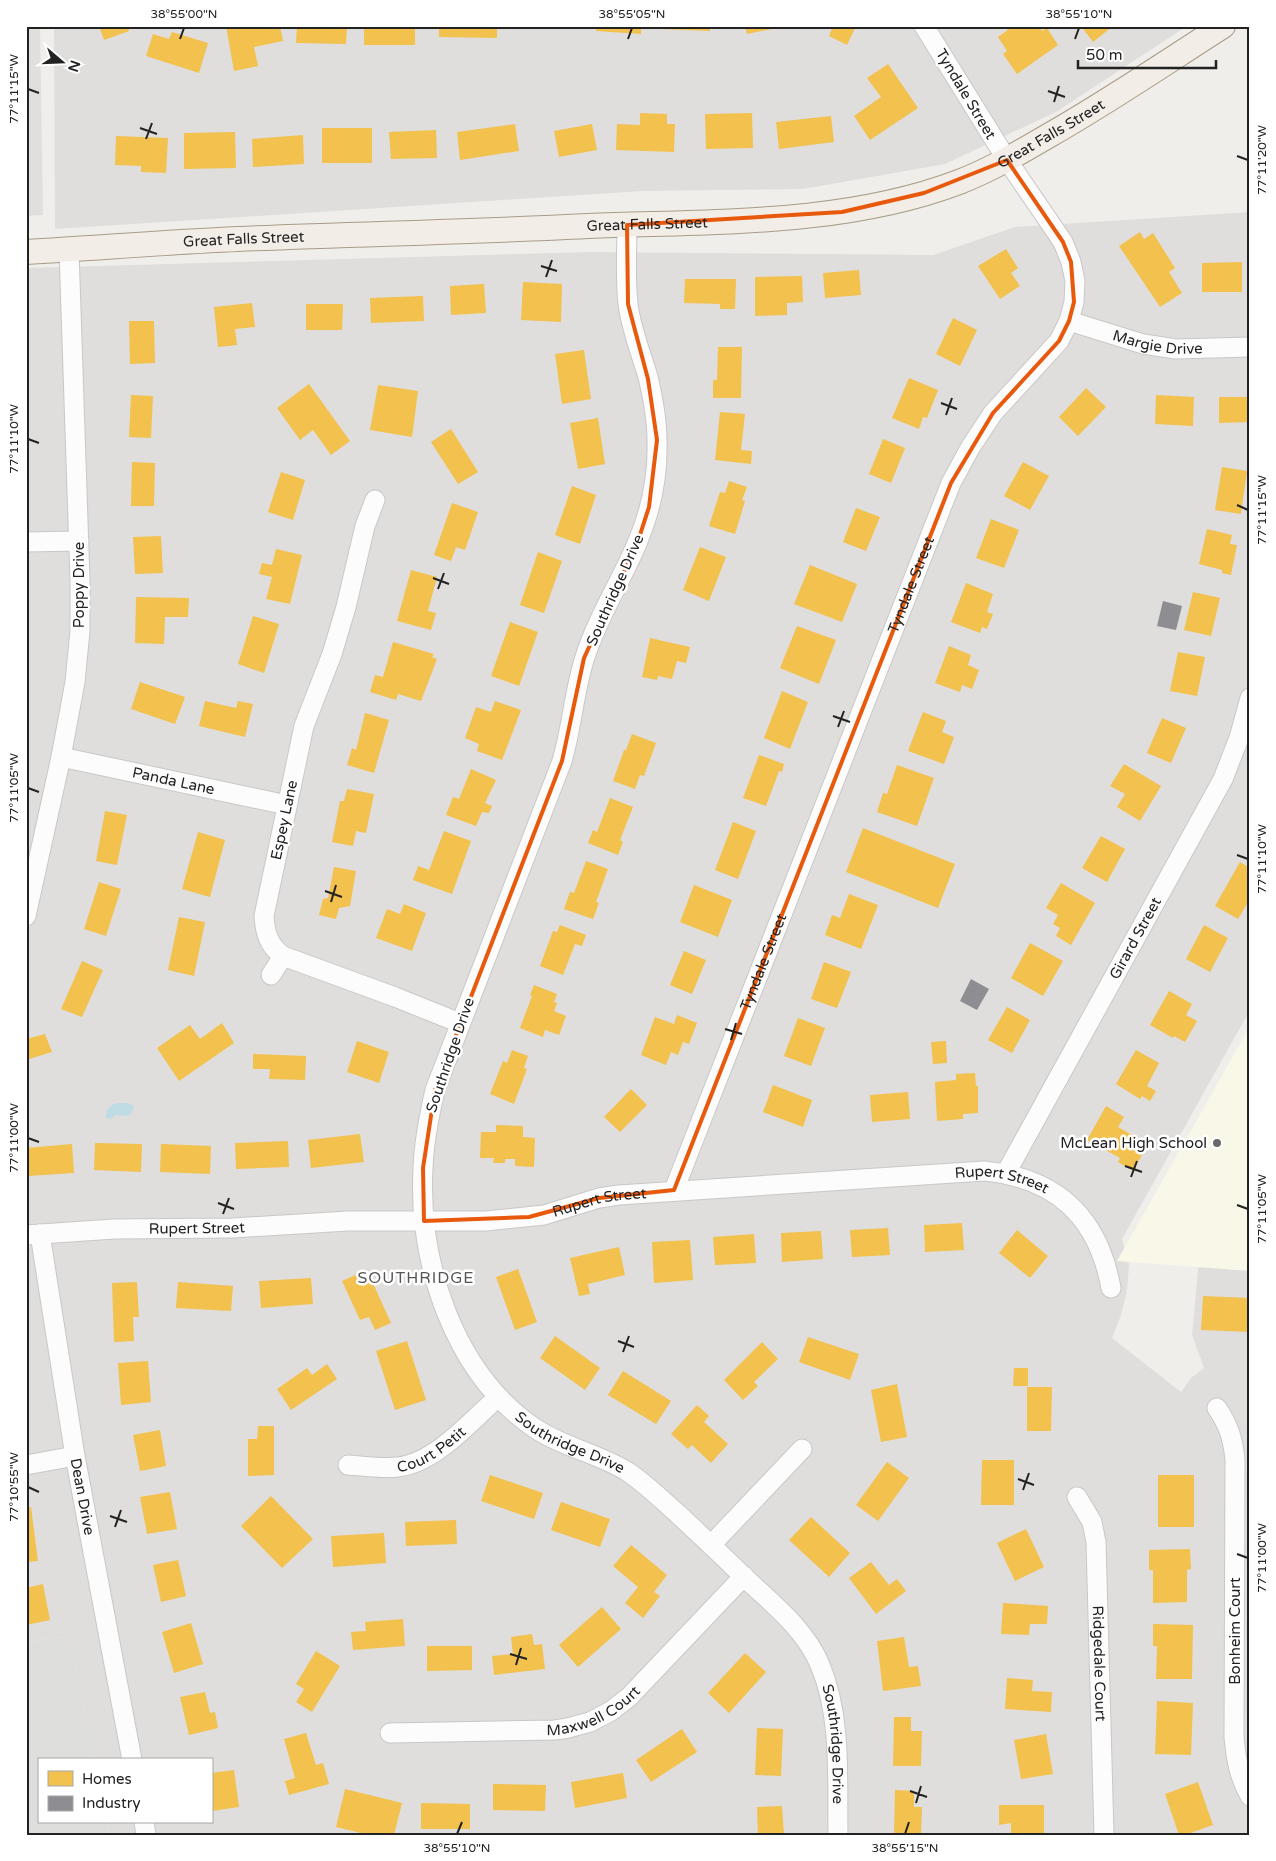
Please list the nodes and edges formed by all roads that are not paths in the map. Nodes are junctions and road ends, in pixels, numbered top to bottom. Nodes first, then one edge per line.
1 (924, 26) edge
2 (1223, 26) edge
3 (1007, 160) junction
4 (627, 225) junction
5 (69, 250) junction
6 (26, 252) edge
7 (1069, 321) junction
8 (1250, 347) edge
9 (374, 500) dead end
10 (79, 541) junction
11 (26, 542) edge
12 (1250, 698) edge
13 (61, 757) junction
14 (287, 805) junction
15 (26, 916) edge
16 (283, 956) junction
17 (272, 975) dead end
18 (460, 1023) junction
19 (1006, 1173) junction
20 (674, 1190) junction
21 (424, 1221) junction
22 (33, 1234) edge
23 (1111, 1288) dead end
24 (498, 1397) junction
25 (1217, 1408) dead end
26 (802, 1449) dead end
27 (75, 1456) junction
28 (26, 1465) edge
29 (348, 1465) dead end
30 (1077, 1497) dead end
31 (711, 1545) junction
32 (744, 1576) junction
33 (390, 1733) dead end
34 (132, 1758) edge
35 (1250, 1796) edge
36 (838, 1835) edge
37 (1104, 1835) edge

1 - 3 street, Tyndale Street
2 - 3 main road, Great Falls Street
3 - 4 main road, Great Falls Street
3 - 7 street, Tyndale Street
4 - 5 main road, Great Falls Street
4 - 18 street, Southridge Drive
5 - 6 main road, Great Falls Street
5 - 10 street, Poppy Drive
7 - 8 street, Margie Drive
7 - 20 street, Tyndale Street
9 - 14 street, Espey Lane
10 - 11 street
10 - 13 street, Poppy Drive
12 - 19 street, Girard Street
13 - 14 street, Panda Lane
13 - 15 street, Poppy Drive
14 - 16 street, Espey Lane
16 - 17 street
16 - 18 street
18 - 21 street, Southridge Drive
19 - 20 street, Rupert Street
19 - 23 street, Rupert Street
20 - 21 street, Rupert Street
21 - 22 street, Rupert Street
21 - 24 street, Southridge Drive
22 - 27 street, Dean Drive
24 - 29 street, Court Petit
24 - 31 street, Southridge Drive
25 - 35 street, Bonheim Court
26 - 31 street
27 - 28 street
27 - 34 street, Dean Drive
30 - 37 street, Ridgedale Court
31 - 32 street, Southridge Drive
32 - 33 street, Maxwell Court
32 - 36 street, Southridge Drive

